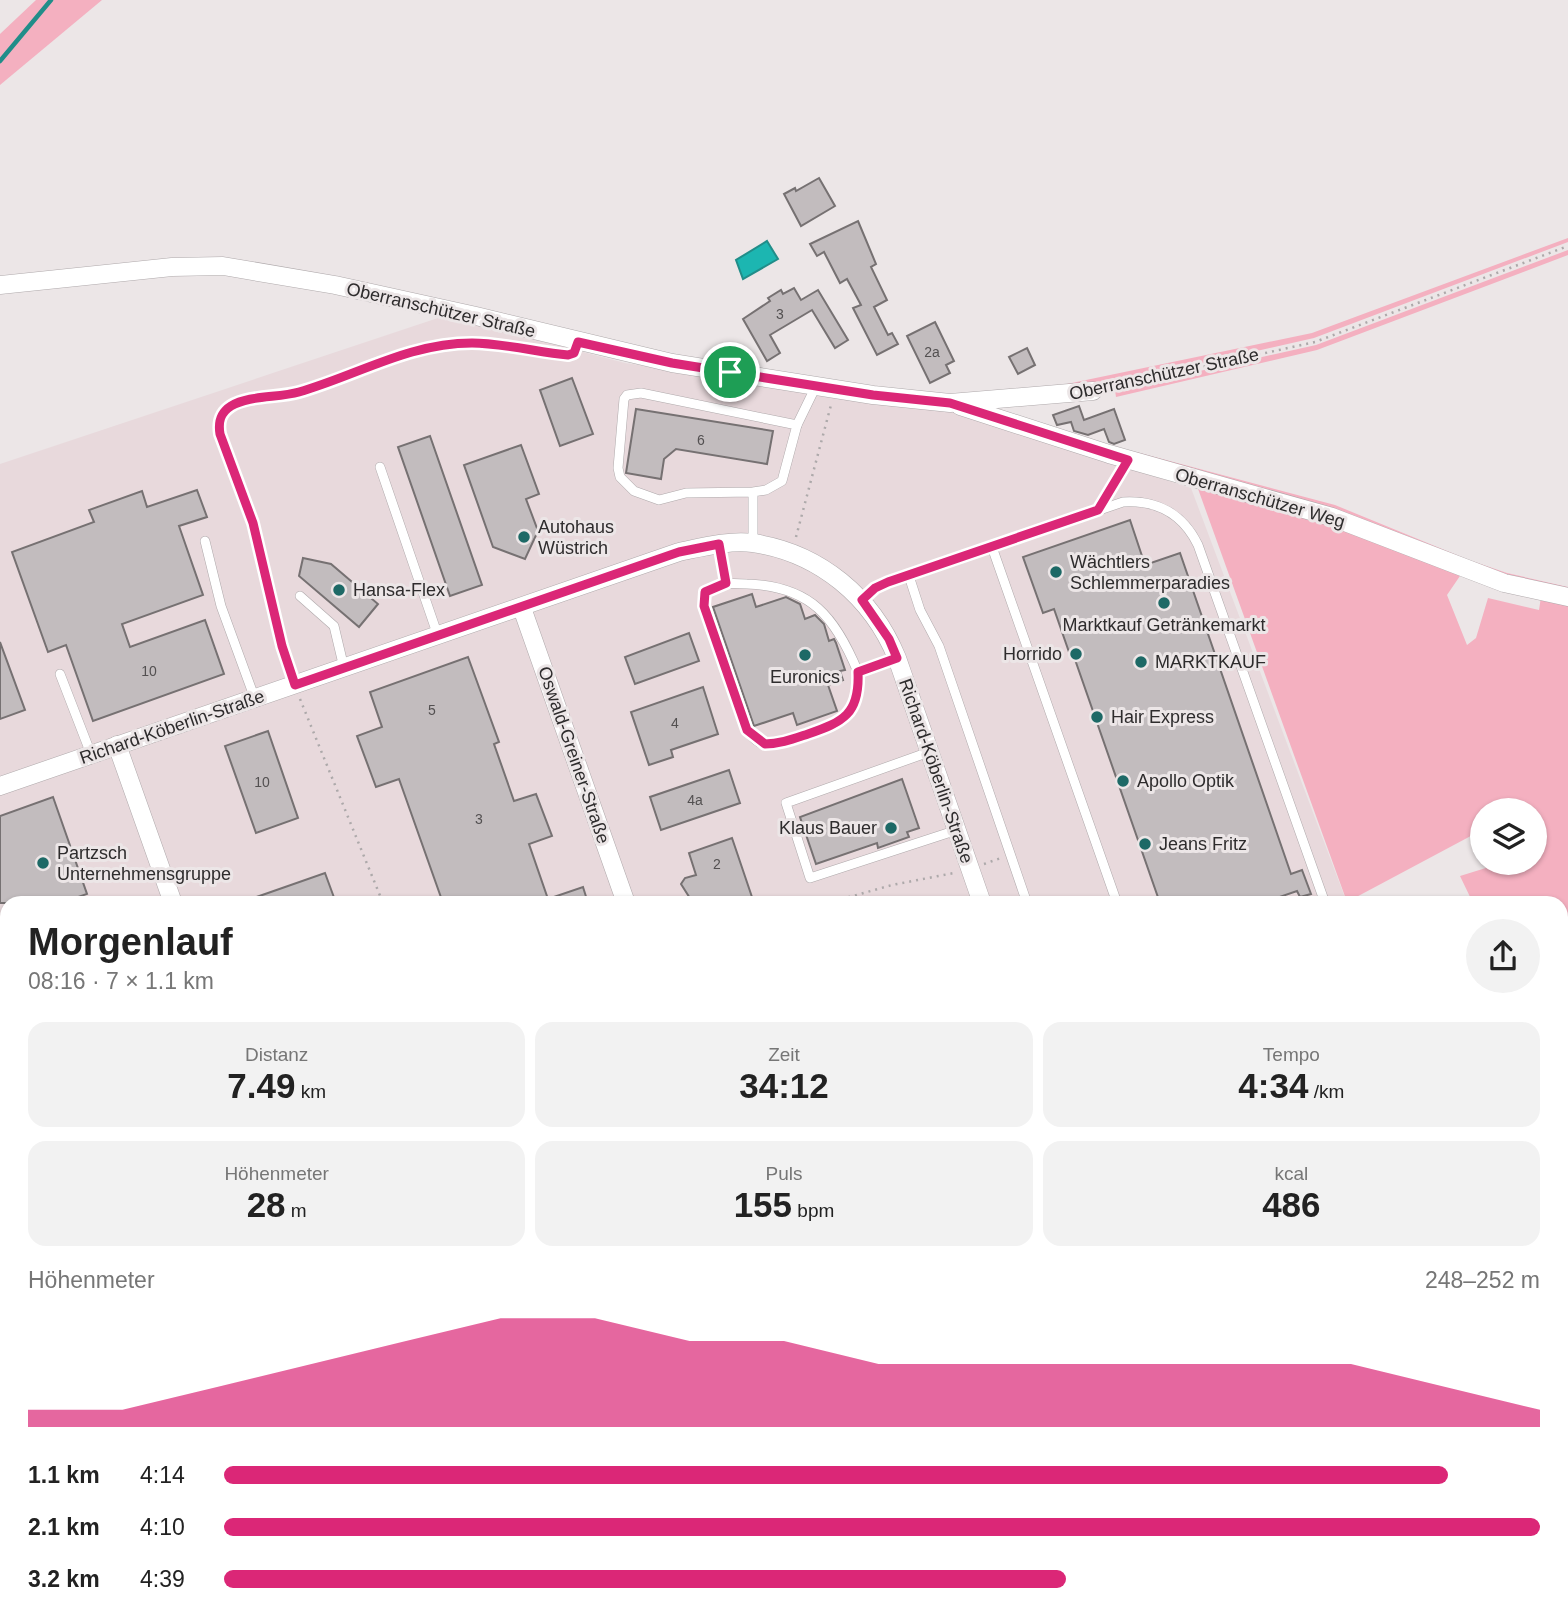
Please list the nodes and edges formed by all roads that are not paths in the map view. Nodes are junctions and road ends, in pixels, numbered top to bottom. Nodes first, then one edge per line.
1 (0, 285) edge
2 (826, 387) junction
3 (1093, 391) road end
4 (950, 403) junction
5 (797, 425) junction
6 (380, 467) dead end
7 (753, 492) junction
8 (205, 541) dead end
9 (752, 543) junction
10 (719, 544) junction
11 (992, 547) junction
12 (909, 576) junction
13 (726, 583) junction
14 (300, 596) dead end
15 (1568, 597) edge
16 (862, 600) junction
17 (522, 608) junction
18 (438, 636) junction
19 (897, 658) junction
20 (344, 668) junction
21 (858, 672) junction
22 (60, 674) dead end
23 (255, 699) junction
24 (117, 745) junction
25 (929, 752) junction
26 (91, 754) junction
27 (0, 786) edge
28 (957, 830) junction
29 (171, 896) edge
30 (624, 896) edge
31 (980, 896) edge
32 (1025, 896) edge
33 (1115, 896) edge
34 (1323, 896) edge

1 - 2 street, Oberranschützer Straße
2 - 4 street, Oberranschützer Straße
2 - 5 lane
3 - 4 street, Oberranschützer Straße
4 - 15 street, Oberranschützer Weg
5 - 7 lane
5 - 7 lane
6 - 18 lane
7 - 9 lane
8 - 23 lane
9 - 10 street, Richard-Köberlin-Straße
9 - 16 street, Richard-Köberlin-Straße
10 - 13 lane
10 - 17 street, Richard-Köberlin-Straße
11 - 12 lane
11 - 33 lane
11 - 34 lane
12 - 16 lane
12 - 32 lane
13 - 21 lane
13 - 21 lane
14 - 20 lane
16 - 19 street, Richard-Köberlin-Straße
17 - 18 street, Richard-Köberlin-Straße
17 - 30 street, Oswald-Greiner-Straße
18 - 20 street, Richard-Köberlin-Straße
19 - 21 lane
19 - 25 street, Richard-Köberlin-Straße
20 - 23 street, Richard-Köberlin-Straße
22 - 26 lane
23 - 24 street, Richard-Köberlin-Straße
24 - 26 street, Richard-Köberlin-Straße
24 - 29 street
25 - 28 street, Richard-Köberlin-Straße
25 - 28 lane
26 - 27 street, Richard-Köberlin-Straße
28 - 31 street, Richard-Köberlin-Straße

